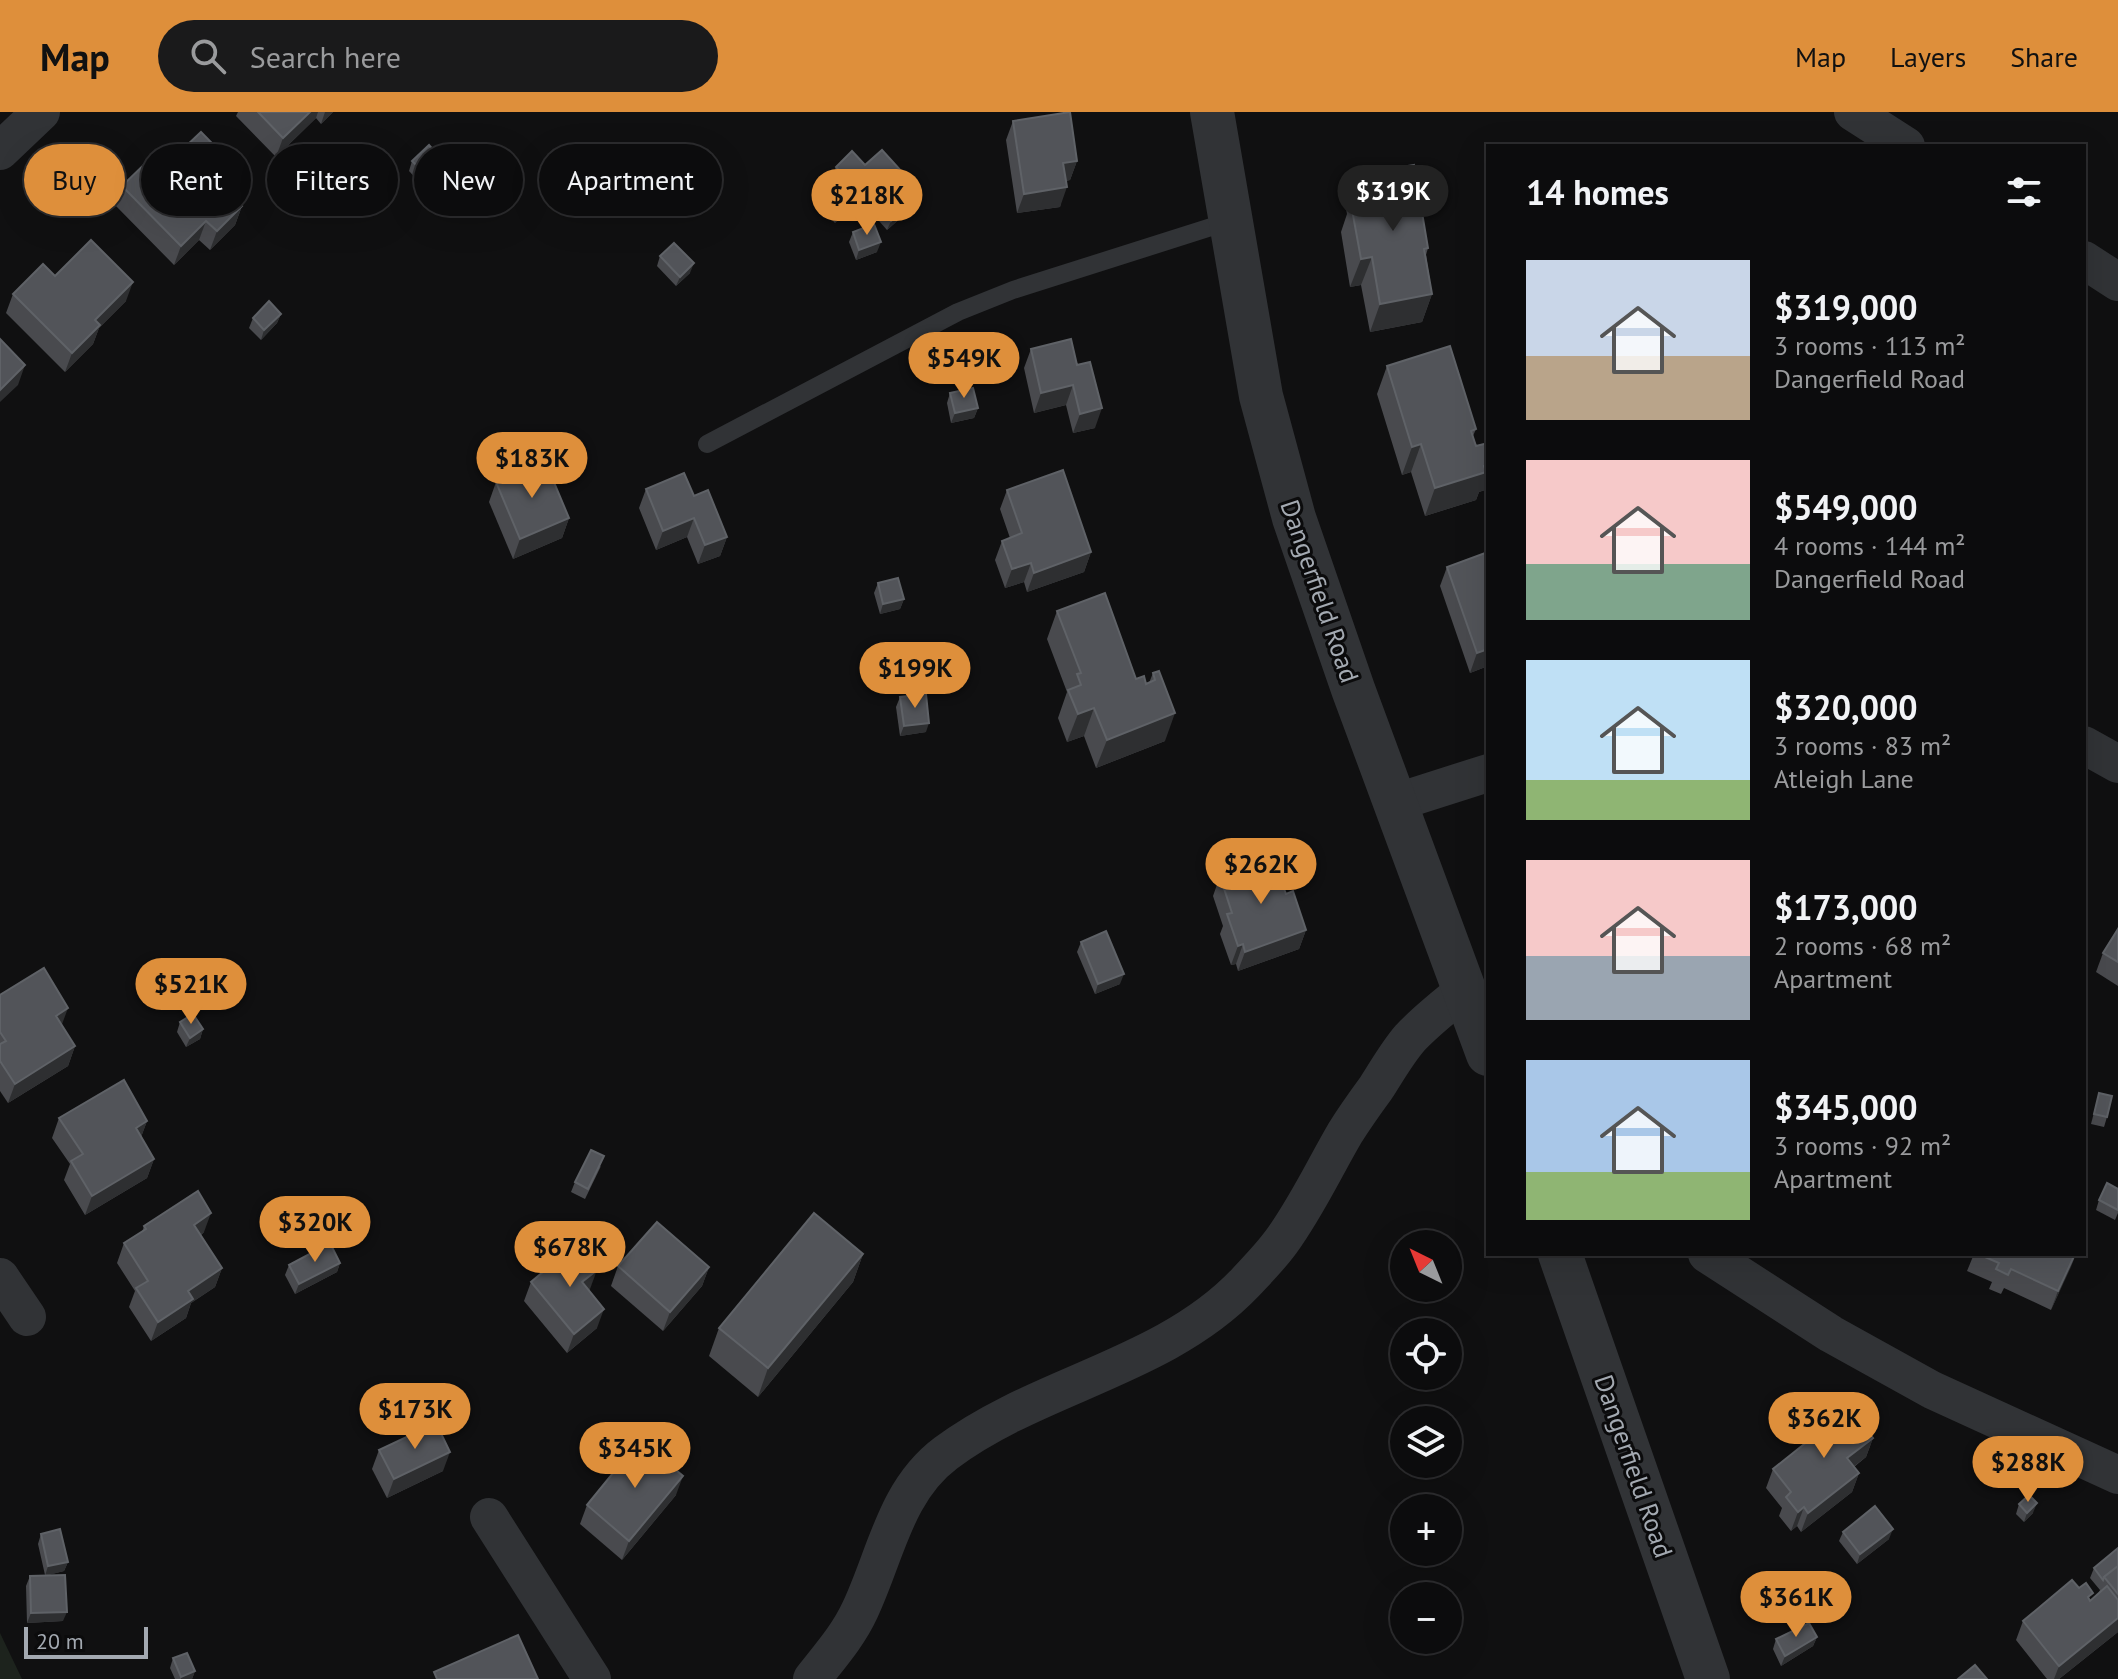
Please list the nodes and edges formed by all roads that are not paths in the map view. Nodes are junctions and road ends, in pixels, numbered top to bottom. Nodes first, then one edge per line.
1 (41, 112) edge
2 (1212, 112) edge
3 (1853, 112) edge
4 (1903, 144) edge
5 (0, 151) edge
6 (1230, 221) junction
7 (2086, 261) edge
8 (2118, 282) edge
9 (707, 444) dead end
10 (2086, 746) edge
11 (2118, 764) edge
12 (1486, 774) edge
13 (1397, 802) junction
14 (1465, 990) junction
15 (1486, 1048) edge
16 (1561, 1256) edge
17 (1710, 1256) edge
18 (0, 1277) edge
19 (27, 1317) dead end
20 (2118, 1475) edge
21 (489, 1517) dead end
22 (592, 1679) edge
23 (812, 1679) edge
24 (1708, 1679) edge

1 - 5 street
2 - 6 street, Dangerfield Road
3 - 4 street
6 - 9 lane
6 - 13 street, Dangerfield Road
7 - 8 street
10 - 11 street
12 - 13 street
13 - 14 street, Dangerfield Road
14 - 15 street, Dangerfield Road
14 - 23 street
16 - 24 street, Dangerfield Road
17 - 20 street
18 - 19 street
21 - 22 street

